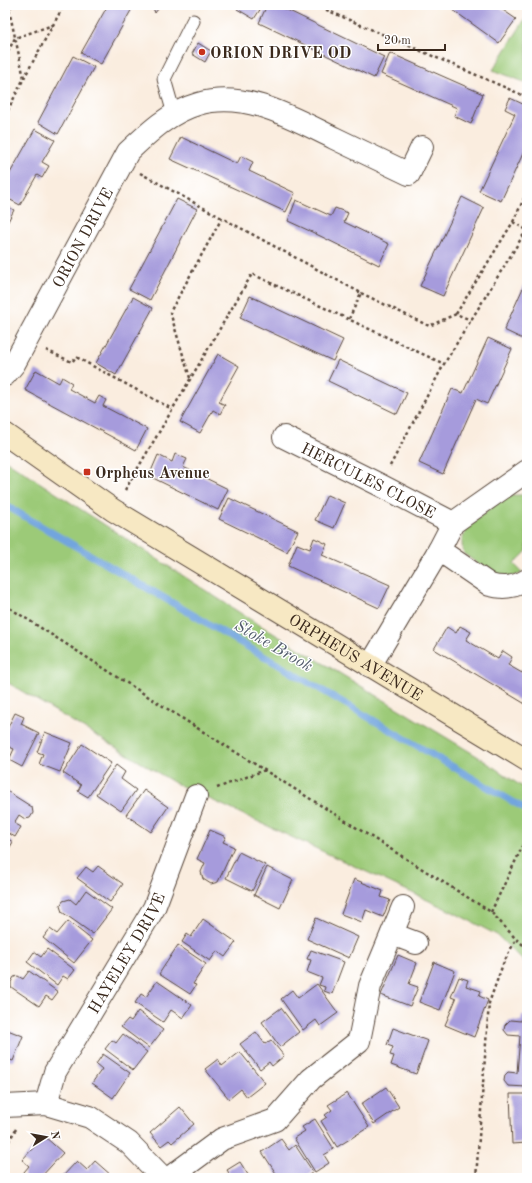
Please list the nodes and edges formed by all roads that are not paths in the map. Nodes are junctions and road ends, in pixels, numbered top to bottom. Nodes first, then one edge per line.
1 (193, 21) dead end
2 (174, 114) junction
3 (422, 147) dead end
4 (5, 375) edge
5 (5, 434) edge
6 (284, 437) dead end
7 (527, 471) edge
8 (453, 523) junction
9 (439, 550) junction
10 (527, 580) edge
11 (370, 666) junction
12 (527, 760) edge
13 (196, 796) road end
14 (403, 907) dead end
15 (392, 934) junction
16 (416, 943) dead end
17 (46, 1104) junction
18 (5, 1106) edge
19 (163, 1178) edge
20 (169, 1178) edge

1 - 2 lane
2 - 3 street, ORION DRIVE
2 - 4 street, ORION DRIVE
5 - 11 street, ORPHEUS AVENUE
6 - 8 street, HERCULES CLOSE
7 - 8 street, HERCULES CLOSE
8 - 9 street, HERCULES CLOSE
9 - 10 street
9 - 11 street, HERCULES CLOSE
11 - 12 street, ORPHEUS AVENUE
13 - 17 street, HAYELEY DRIVE
14 - 15 street
15 - 16 street
15 - 20 street
17 - 18 street
17 - 19 street

